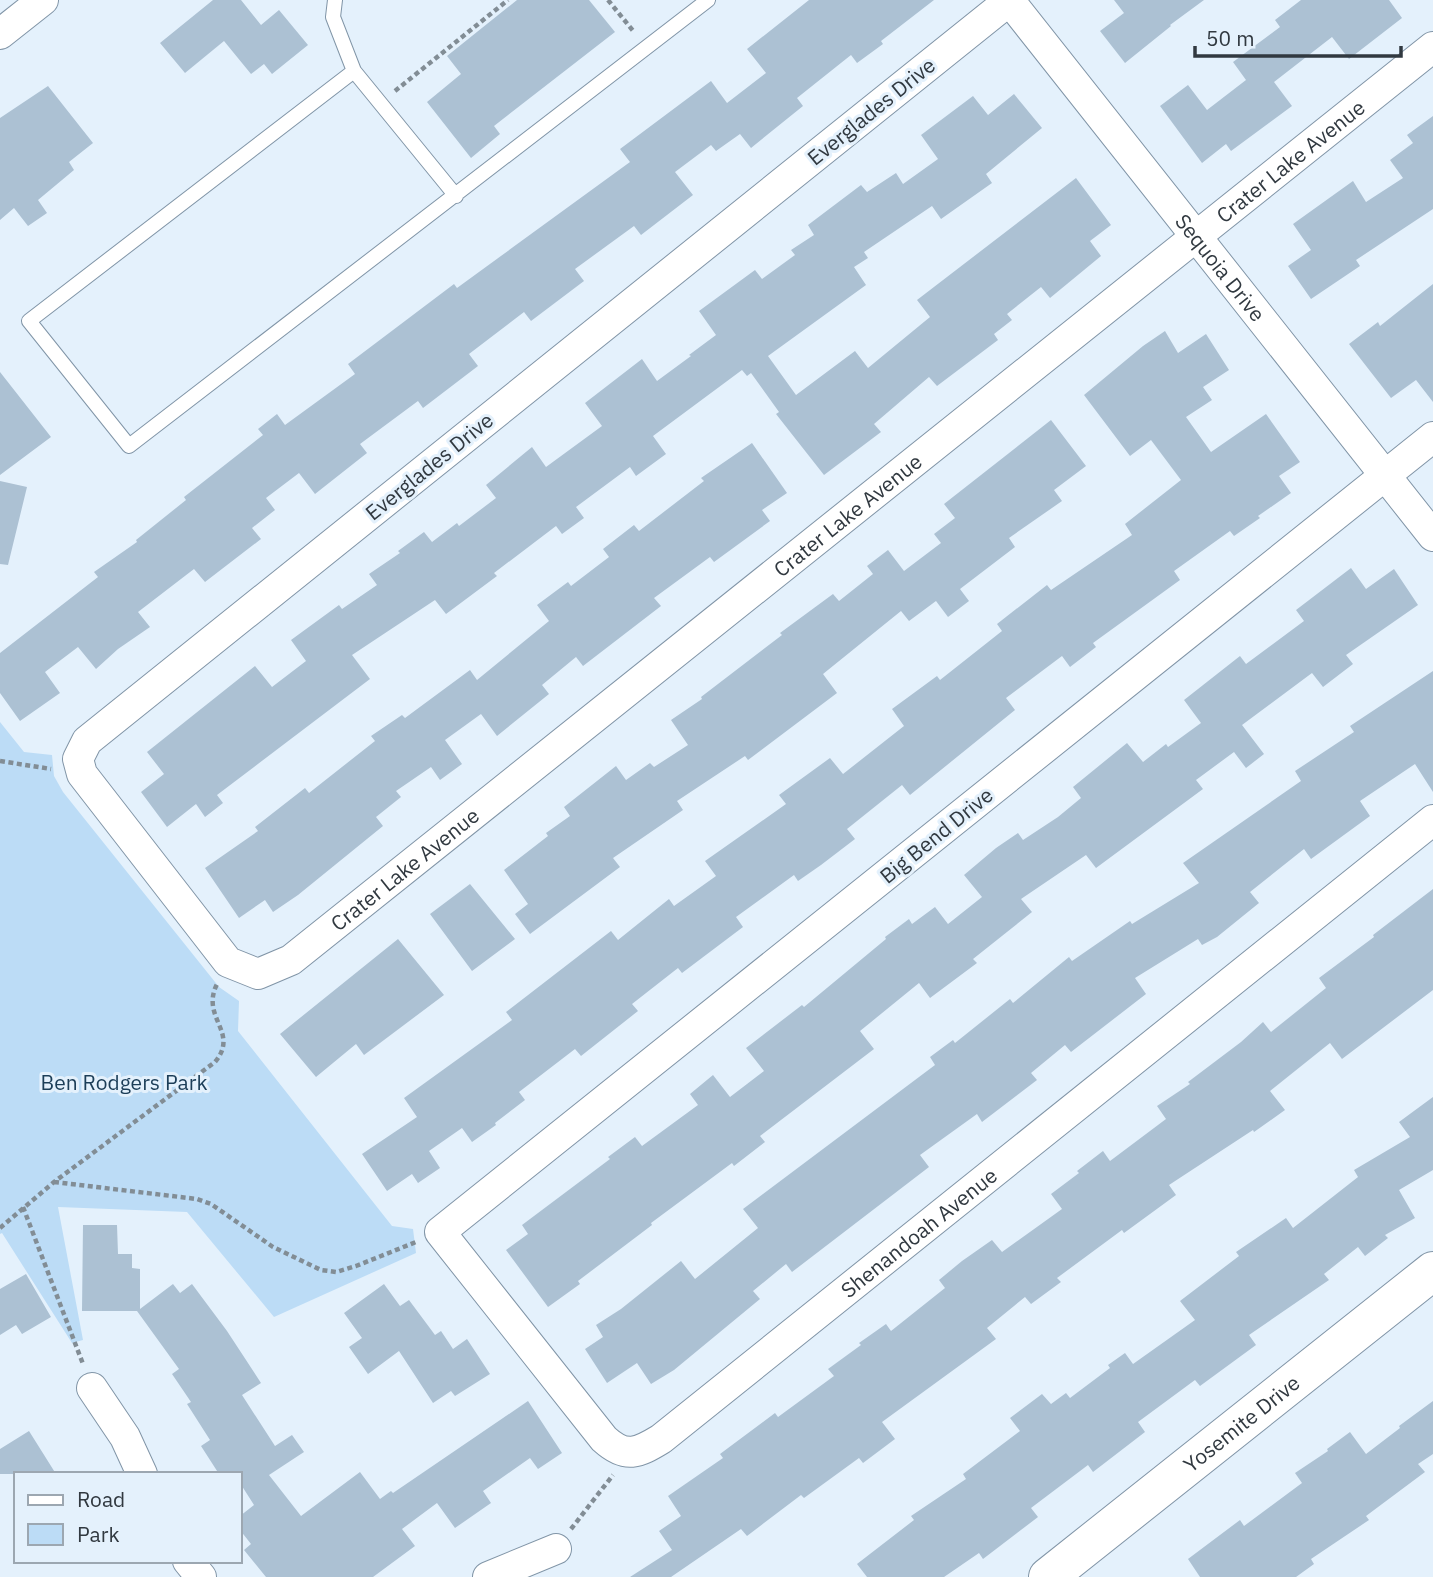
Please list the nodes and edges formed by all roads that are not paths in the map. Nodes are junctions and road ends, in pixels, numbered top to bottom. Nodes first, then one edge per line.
1 (43, 0) edge
2 (335, 0) edge
3 (708, 0) edge
4 (1009, 0) edge
5 (0, 34) edge
6 (1433, 47) edge
7 (354, 71) junction
8 (456, 196) junction
9 (1196, 235) junction
10 (1433, 437) edge
11 (1384, 476) junction
12 (1433, 536) edge
13 (1433, 820) edge
14 (228, 962) joint
15 (1433, 1271) edge
16 (92, 1388) road end
17 (630, 1453) joint
18 (141, 1472) edge
19 (556, 1549) road end
20 (190, 1563) edge
21 (201, 1577) edge
22 (488, 1577) edge
23 (1048, 1577) edge

1 - 5 street
2 - 7 lane
3 - 8 lane
4 - 9 street, Sequoia Drive
4 - 14 street, Everglades Drive
6 - 9 street, Crater Lake Avenue
7 - 8 lane
7 - 8 lane
9 - 11 street, Sequoia Drive
9 - 14 street, Crater Lake Avenue
10 - 11 street, Big Bend Drive
11 - 12 street, Sequoia Drive
11 - 17 street, Big Bend Drive
13 - 17 street, Shenandoah Avenue
15 - 23 street, Yosemite Drive
16 - 18 street
19 - 22 street
20 - 21 street

